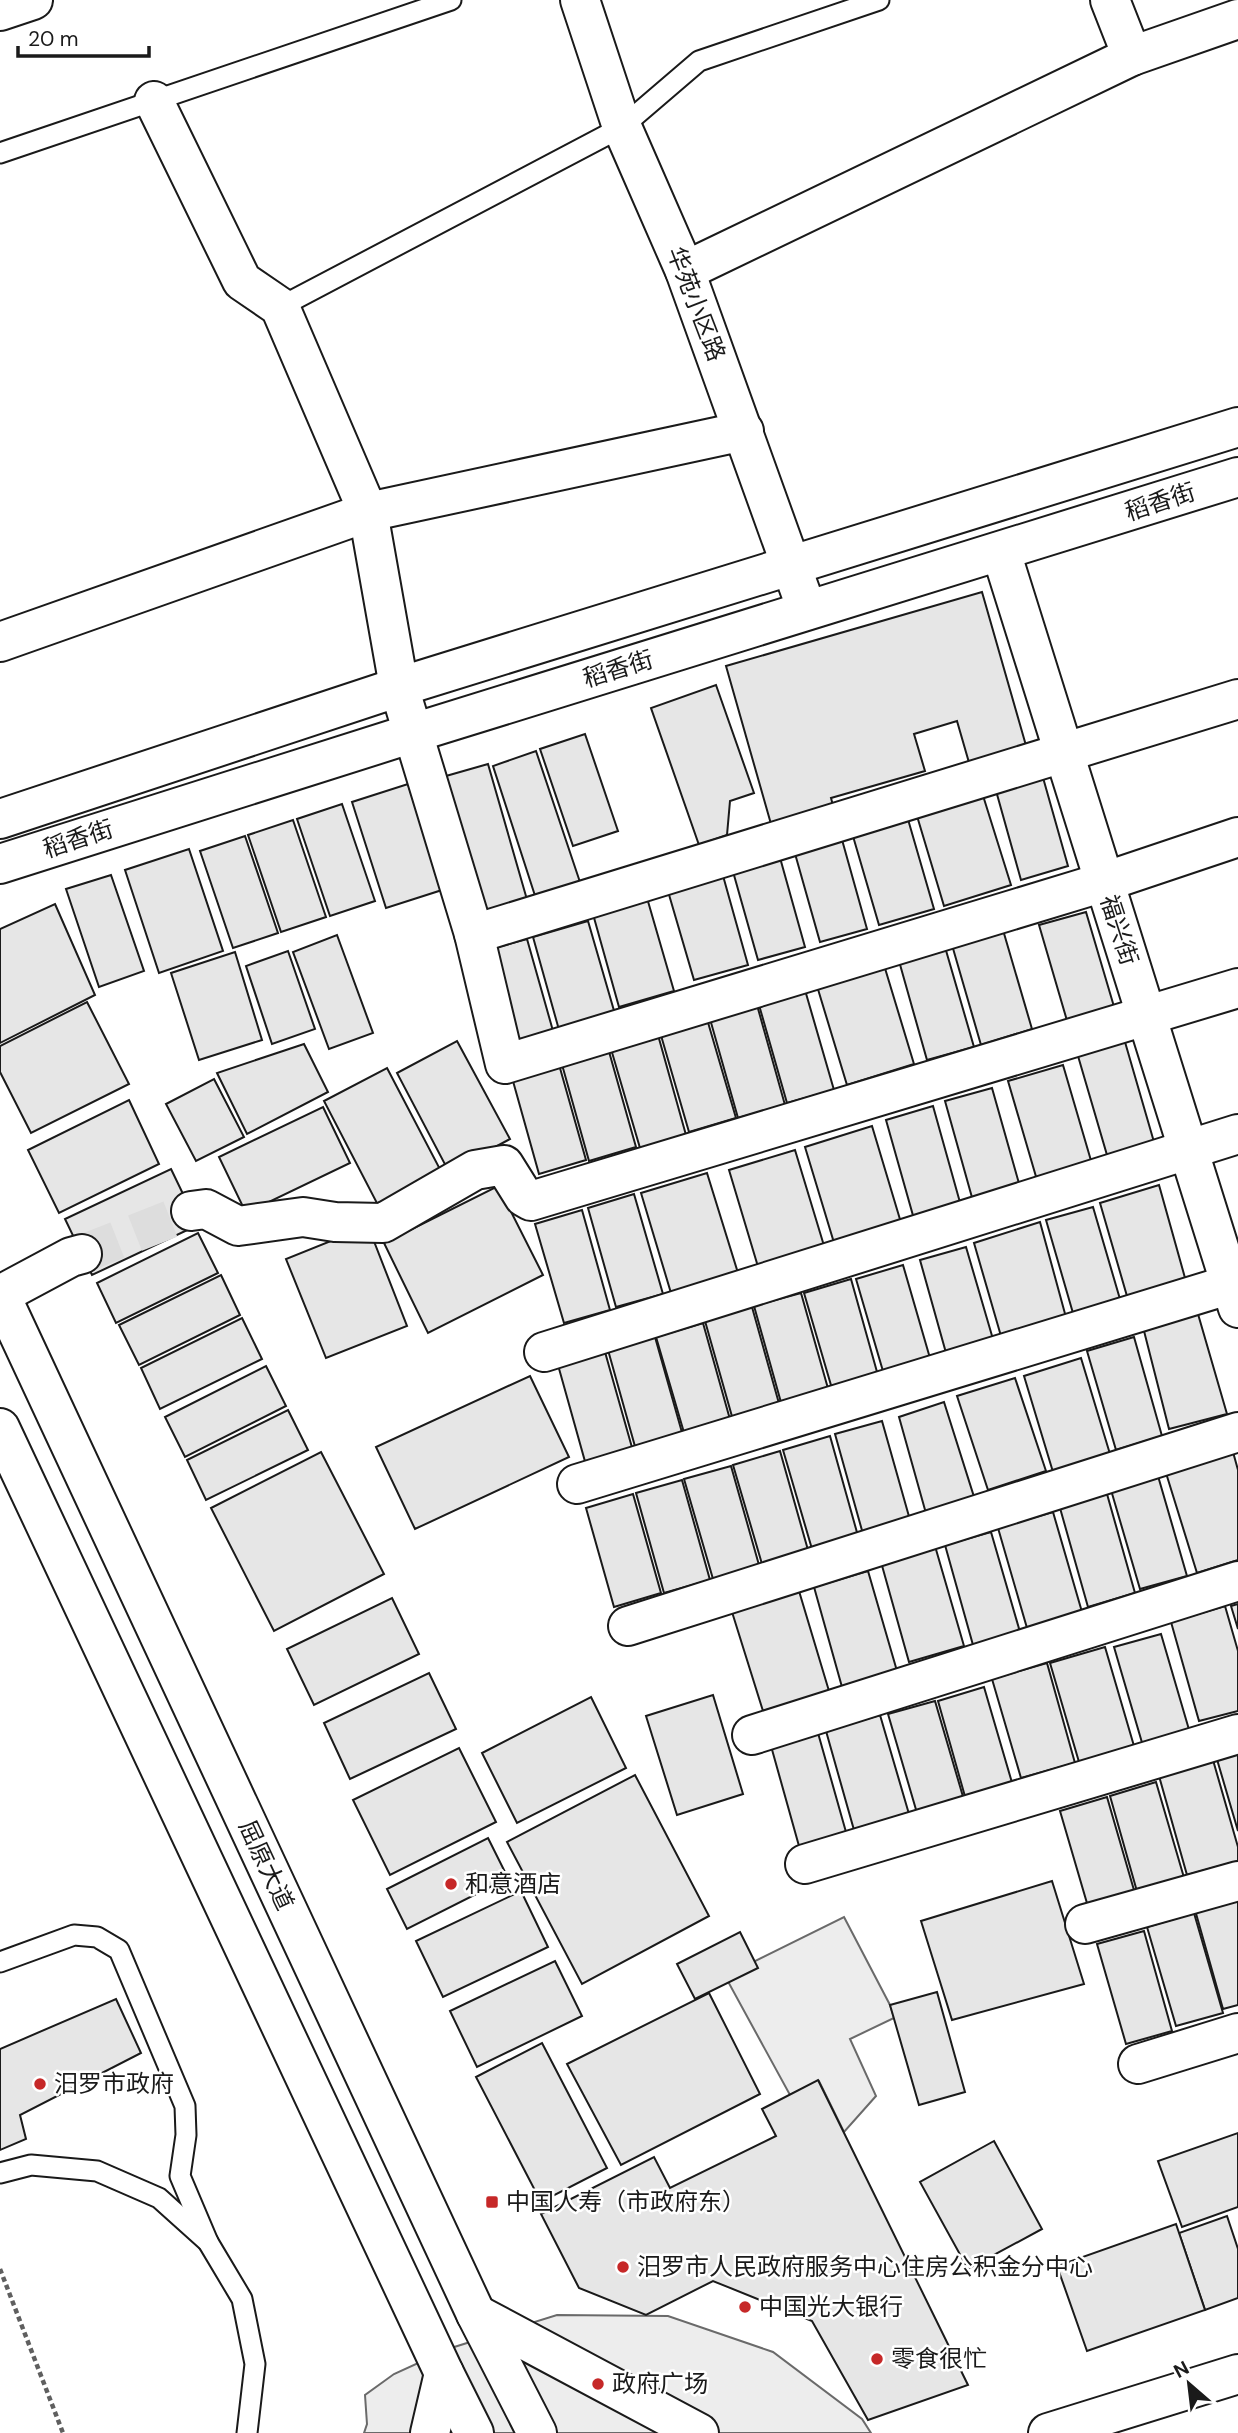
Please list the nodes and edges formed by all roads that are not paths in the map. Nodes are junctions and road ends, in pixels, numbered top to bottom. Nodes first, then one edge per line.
1 (33, 0) edge
2 (451, 0) edge
3 (580, 0) edge
4 (879, 0) edge
5 (1110, 0) edge
6 (0, 11) edge
7 (1238, 19) edge
8 (1132, 56) junction
9 (154, 101) junction
10 (622, 127) junction
11 (0, 153) edge
12 (685, 271) junction
13 (280, 307) junction
14 (1238, 427) edge
15 (744, 431) junction
16 (1238, 477) edge
17 (368, 512) junction
18 (1001, 552) junction
19 (791, 566) junction
20 (807, 610) junction
21 (0, 642) edge
22 (399, 687) junction
23 (1238, 699) edge
24 (413, 733) junction
25 (1064, 753) junction
26 (0, 819) edge
27 (1238, 837) edge
28 (0, 864) edge
29 (1104, 882) junction
30 (474, 934) junction
31 (1238, 989) edge
32 (1147, 1016) junction
33 (1238, 1134) edge
34 (1188, 1150) junction
35 (191, 1211) tunnel mouth
36 (82, 1254) tunnel mouth
37 (1236, 1291) edge
38 (0, 1294) edge
39 (544, 1352) dead end
40 (0, 1428) edge
41 (1238, 1432) edge
42 (577, 1484) dead end
43 (1238, 1581) edge
44 (628, 1626) dead end
45 (1238, 1734) edge
46 (752, 1735) dead end
47 (805, 1864) dead end
48 (1238, 1881) edge
49 (1085, 1924) dead end
50 (0, 1962) edge
51 (1238, 2033) edge
52 (1138, 2064) dead end
53 (0, 2173) edge
54 (208, 2242) junction
55 (476, 2314) junction
56 (444, 2374) junction
57 (1238, 2374) edge
58 (247, 2433) edge
59 (430, 2433) edge
60 (474, 2433) edge
61 (537, 2433) edge
62 (699, 2433) edge
63 (1048, 2433) edge

1 - 6 street
2 - 9 lane
3 - 10 street, 华苑小区路
4 - 10 lane
5 - 8 street
7 - 8 street
8 - 12 street
9 - 11 lane
9 - 13 street
10 - 12 street, 华苑小区路
10 - 13 lane
12 - 15 street, 华苑小区路
13 - 17 street
14 - 19 street
15 - 17 street
15 - 19 street, 华苑小区路
16 - 18 street, 稻香街
17 - 21 street
17 - 22 street
18 - 20 street, 稻香街
18 - 25 street, 福兴街
19 - 20 street, 华苑小区路
19 - 22 street
20 - 24 street, 稻香街
22 - 24 street
22 - 26 street
23 - 25 street
24 - 28 street, 稻香街
24 - 30 street
25 - 29 street, 福兴街
25 - 30 street
27 - 29 street
29 - 30 street
29 - 32 street, 福兴街
31 - 32 street
32 - 34 street, 福兴街
32 - 35 street
33 - 34 street
34 - 37 street, 福兴街
34 - 39 street
36 - 38 street
37 - 42 street
38 - 55 street, 屈原大道
40 - 56 street
41 - 44 street
43 - 46 street
45 - 47 street
48 - 49 street
50 - 54 lane
51 - 52 street
53 - 54 lane
54 - 58 lane
55 - 61 street, 屈原大道
55 - 62 street
56 - 59 street
56 - 60 street
57 - 63 street

